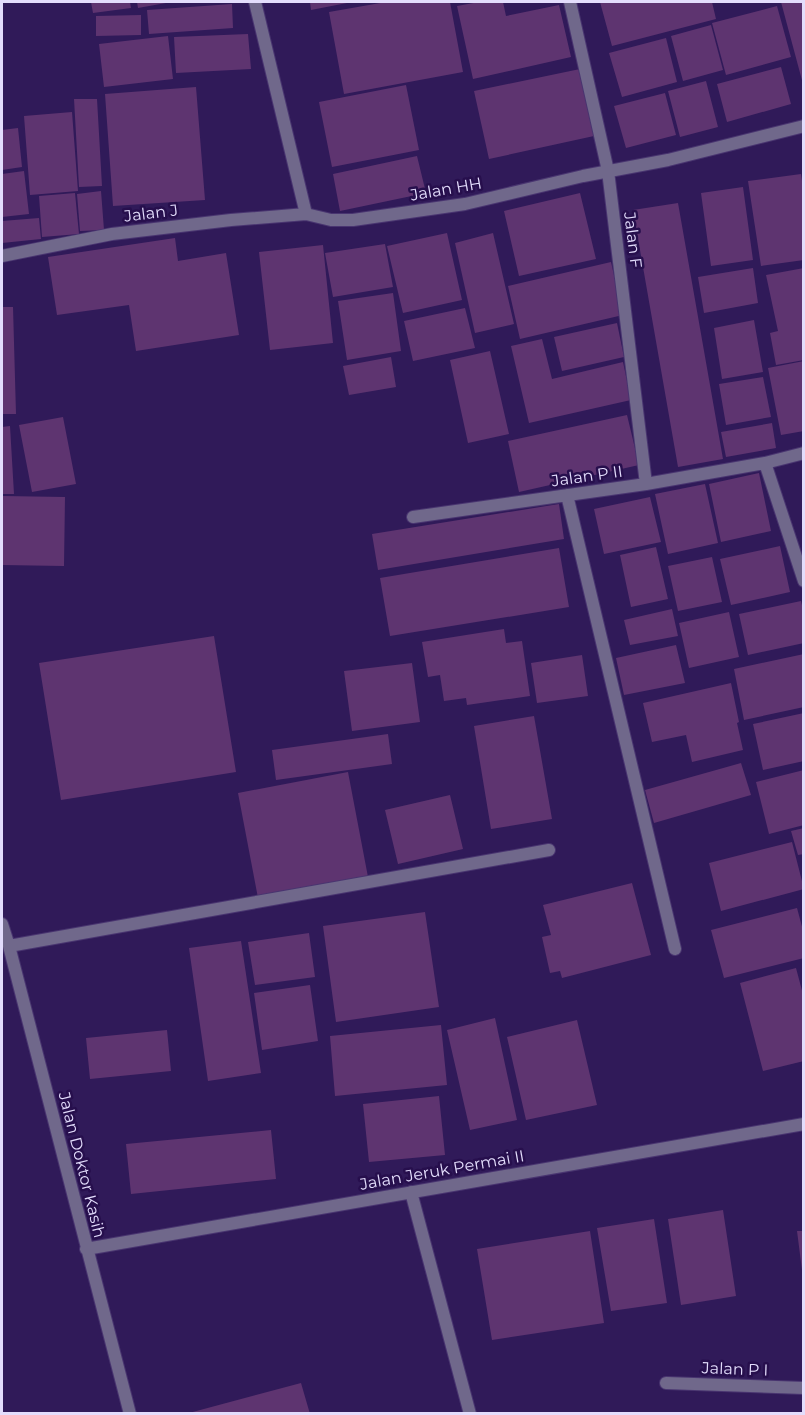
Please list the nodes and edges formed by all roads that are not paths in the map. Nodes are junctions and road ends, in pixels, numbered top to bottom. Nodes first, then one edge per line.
1 (255, 2) edge
2 (570, 2) edge
3 (804, 126) edge
4 (608, 171) junction
5 (306, 214) junction
6 (2, 256) edge
7 (804, 453) edge
8 (765, 463) junction
9 (646, 484) junction
10 (567, 495) junction
11 (413, 517) dead end
12 (804, 581) edge
13 (549, 850) dead end
14 (2, 924) edge
15 (9, 946) junction
16 (675, 949) dead end
17 (804, 1124) edge
18 (411, 1192) junction
19 (87, 1249) junction
20 (666, 1383) dead end
21 (804, 1388) edge
22 (130, 1413) edge
23 (470, 1413) edge

1 - 5 street
2 - 4 street, Jalan F
3 - 4 street, Jalan HH
4 - 5 street, Jalan HH
4 - 9 street, Jalan F
5 - 6 street, Jalan J
7 - 8 street, Jalan P II
8 - 9 street, Jalan P II
8 - 12 street
9 - 10 street, Jalan P II
10 - 11 street, Jalan P II
10 - 16 street
13 - 15 street
14 - 15 street, Jalan Doktor Kasih
15 - 19 street, Jalan Doktor Kasih
17 - 18 street, Jalan Jeruk Permai II
18 - 19 street, Jalan Jeruk Permai II
18 - 23 street
19 - 22 street, Jalan Doktor Kasih
20 - 21 street, Jalan P I

